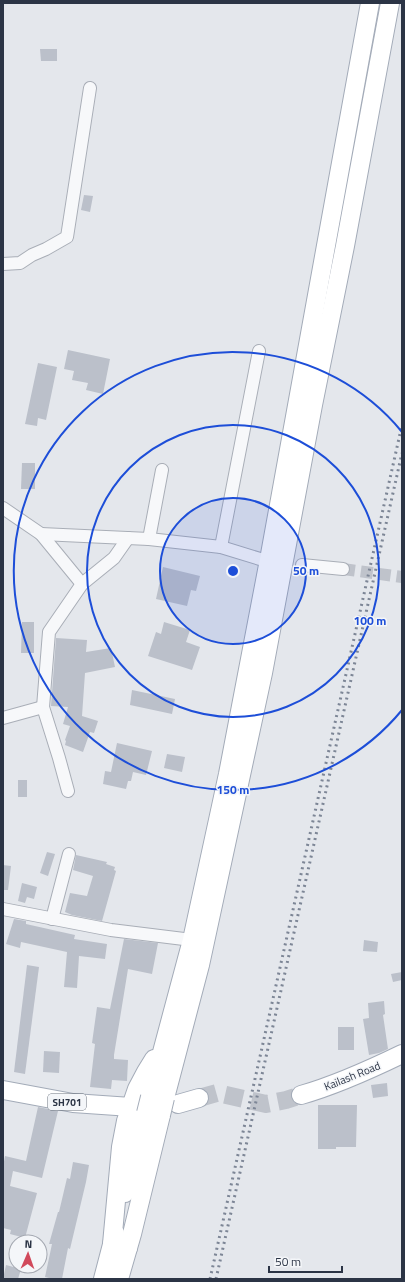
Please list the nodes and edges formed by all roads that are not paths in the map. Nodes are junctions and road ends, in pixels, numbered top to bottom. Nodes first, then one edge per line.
1 (370, 3) edge
2 (390, 3) edge
3 (90, 88) dead end
4 (3, 264) edge
5 (260, 351) dead end
6 (162, 470) dead end
7 (3, 508) edge
8 (41, 534) junction
9 (128, 538) junction
10 (150, 539) junction
11 (221, 548) junction
12 (260, 559) dead end
13 (302, 565) dead end
14 (343, 569) tunnel mouth
15 (82, 584) junction
16 (43, 707) junction
17 (3, 718) edge
18 (68, 791) dead end
19 (70, 854) dead end
20 (3, 909) edge
21 (52, 919) junction
22 (192, 940) junction
23 (173, 1039) junction
24 (402, 1054) edge
25 (3, 1090) edge
26 (301, 1095) tunnel mouth
27 (199, 1098) tunnel mouth
28 (155, 1106) junction
29 (120, 1246) junction
30 (103, 1279) edge
31 (119, 1279) edge

1 - 22 main road
2 - 23 main road
3 - 4 street
5 - 11 street
6 - 10 street
7 - 8 street
8 - 9 street
8 - 15 street
9 - 10 street
9 - 15 street
10 - 11 street
11 - 12 street
13 - 14 street
15 - 16 street
16 - 17 street
16 - 18 street
19 - 21 street
20 - 21 street
21 - 22 street
22 - 23 main road
23 - 28 main road
24 - 26 main road, Kailash Road
25 - 28 main road, SH701
27 - 28 main road, SH701
28 - 29 main road
29 - 30 main road
29 - 31 main road

